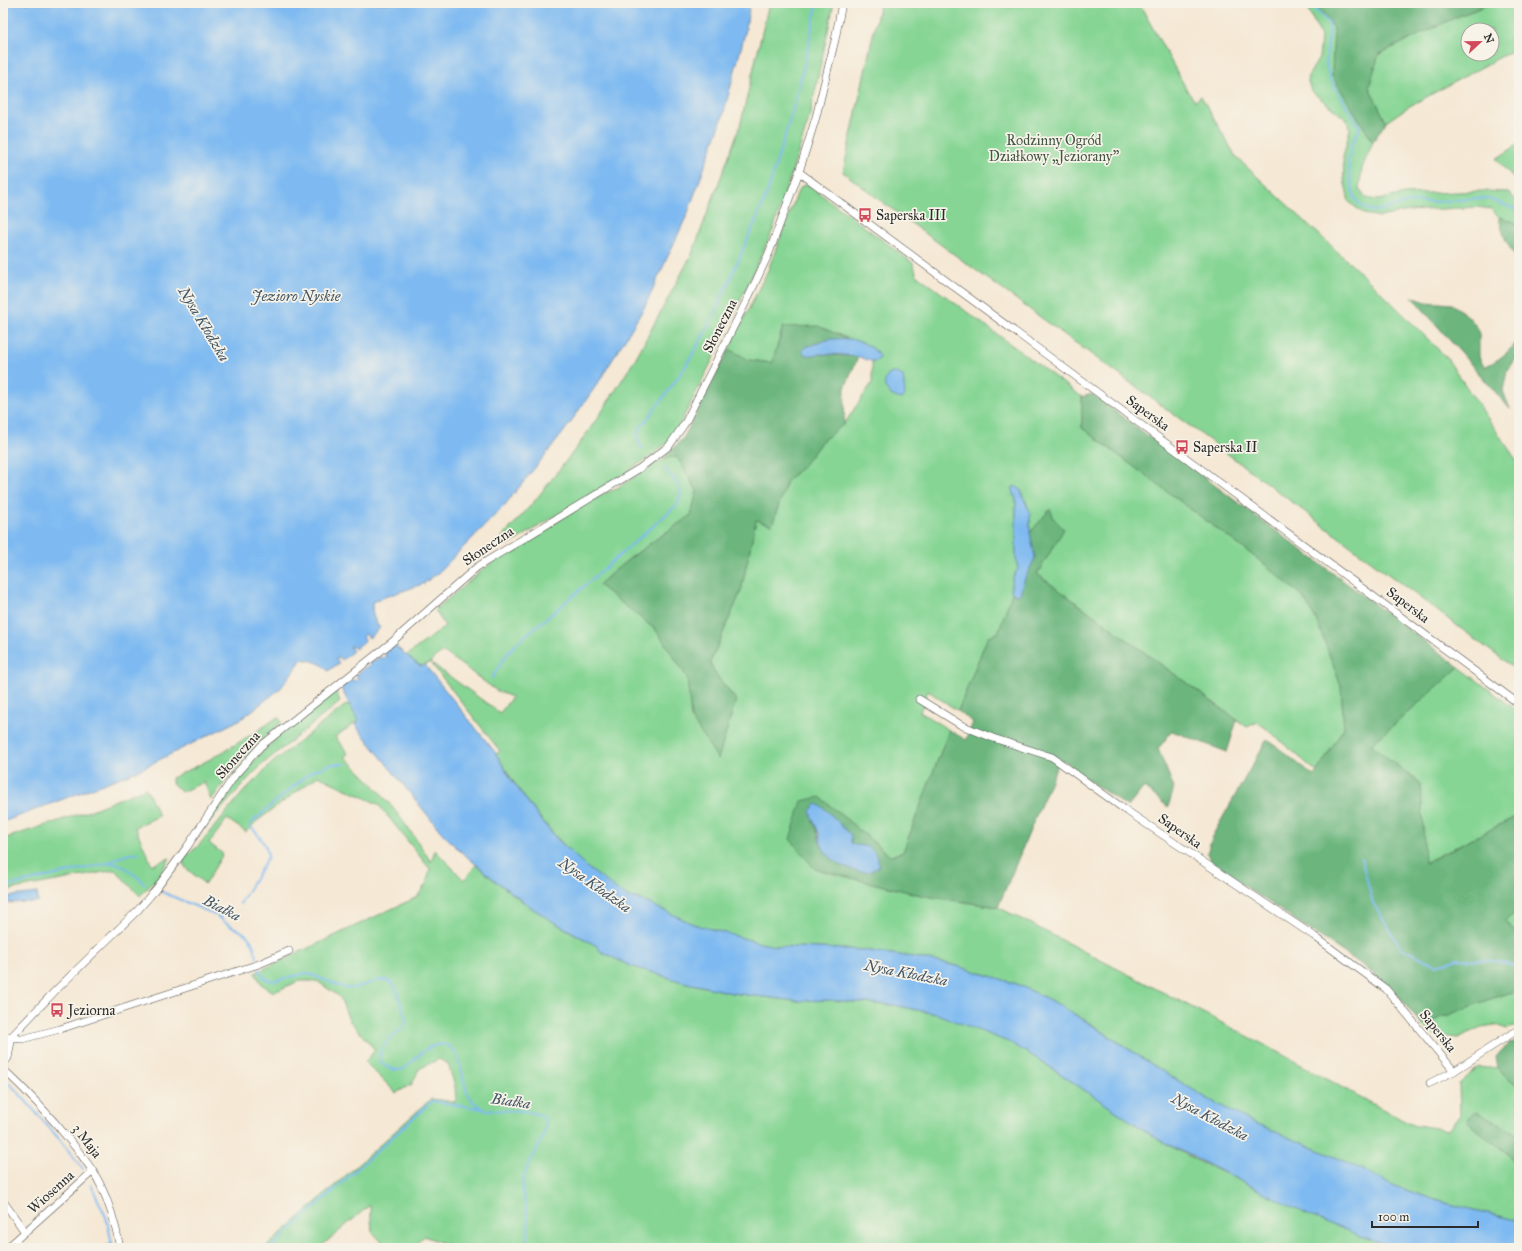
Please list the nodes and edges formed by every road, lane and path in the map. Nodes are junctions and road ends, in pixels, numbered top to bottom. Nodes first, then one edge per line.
1 (842, 3) edge
2 (800, 172) junction
3 (919, 699) dead end
4 (1519, 704) edge
5 (289, 951) dead end
6 (1519, 1029) edge
7 (12, 1036) junction
8 (3, 1040) edge
9 (3, 1064) edge
10 (3, 1069) edge
11 (1454, 1071) junction
12 (1430, 1083) dead end
13 (93, 1171) junction
14 (3, 1201) edge
15 (25, 1232) junction
16 (7, 1248) edge
17 (120, 1248) edge

1 - 2 street, Słoneczna
2 - 4 street, Saperska
2 - 7 street, Słoneczna
3 - 11 street, Saperska
5 - 7 street
6 - 11 street, Saperska
7 - 8 street, Słoneczna
7 - 9 street
10 - 13 street, 3 Maja
11 - 12 street, Saperska
13 - 15 street, Wiosenna
13 - 17 street, 3 Maja
14 - 15 street, Wiosenna
15 - 16 street, Wiosenna

